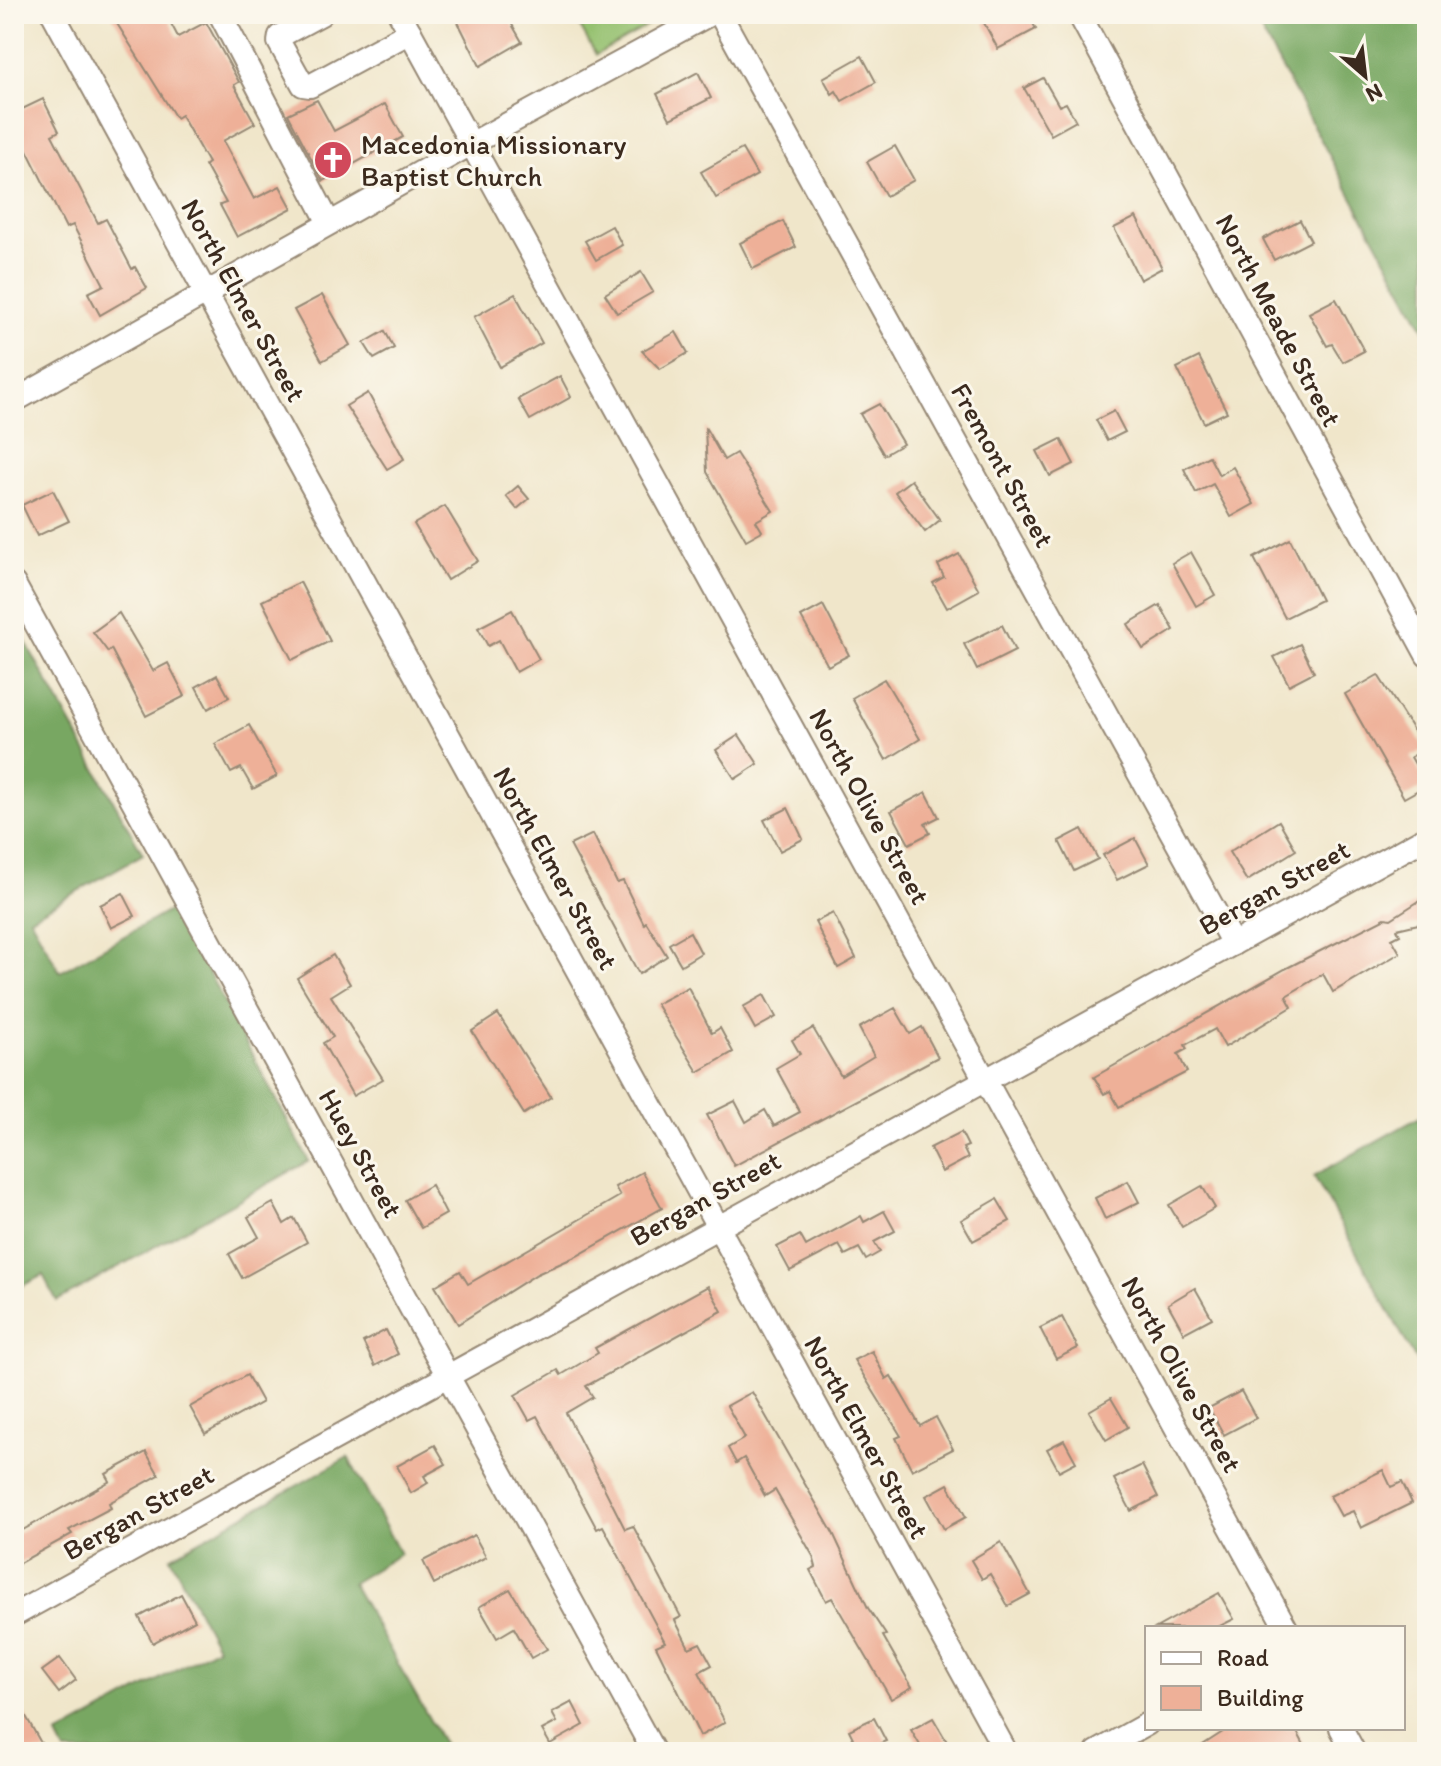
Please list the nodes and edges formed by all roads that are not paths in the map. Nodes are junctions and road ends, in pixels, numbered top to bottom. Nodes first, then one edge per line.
1 (53, 14) edge
2 (220, 14) edge
3 (321, 14) edge
4 (710, 14) edge
5 (720, 14) edge
6 (1079, 14) edge
7 (405, 23) edge
8 (471, 144) junction
9 (329, 223) junction
10 (207, 295) junction
11 (14, 401) edge
12 (14, 584) edge
13 (1427, 655) edge
14 (1427, 837) edge
15 (1233, 944) junction
16 (985, 1081) junction
17 (717, 1226) junction
18 (449, 1374) junction
19 (14, 1615) edge
20 (1285, 1626) edge
21 (1145, 1725) edge
22 (1342, 1730) edge
23 (654, 1752) edge
24 (1006, 1752) edge
25 (1097, 1752) edge
26 (1354, 1752) edge

1 - 10 street, North Elmer Street
2 - 9 street
3 - 7 street
4 - 8 street
5 - 15 street, Fremont Street
6 - 13 street, North Meade Street
7 - 8 street, North Olive Street
8 - 9 street
8 - 16 street, North Olive Street
9 - 10 street
10 - 11 street
10 - 17 street, North Elmer Street
12 - 18 street, Huey Street
14 - 15 street, Bergan Street
15 - 16 street, Bergan Street
16 - 17 street, Bergan Street
16 - 20 street, North Olive Street
17 - 18 street, Bergan Street
17 - 24 street, North Elmer Street
18 - 19 street, Bergan Street
18 - 23 street, Huey Street
21 - 25 street
22 - 26 street

